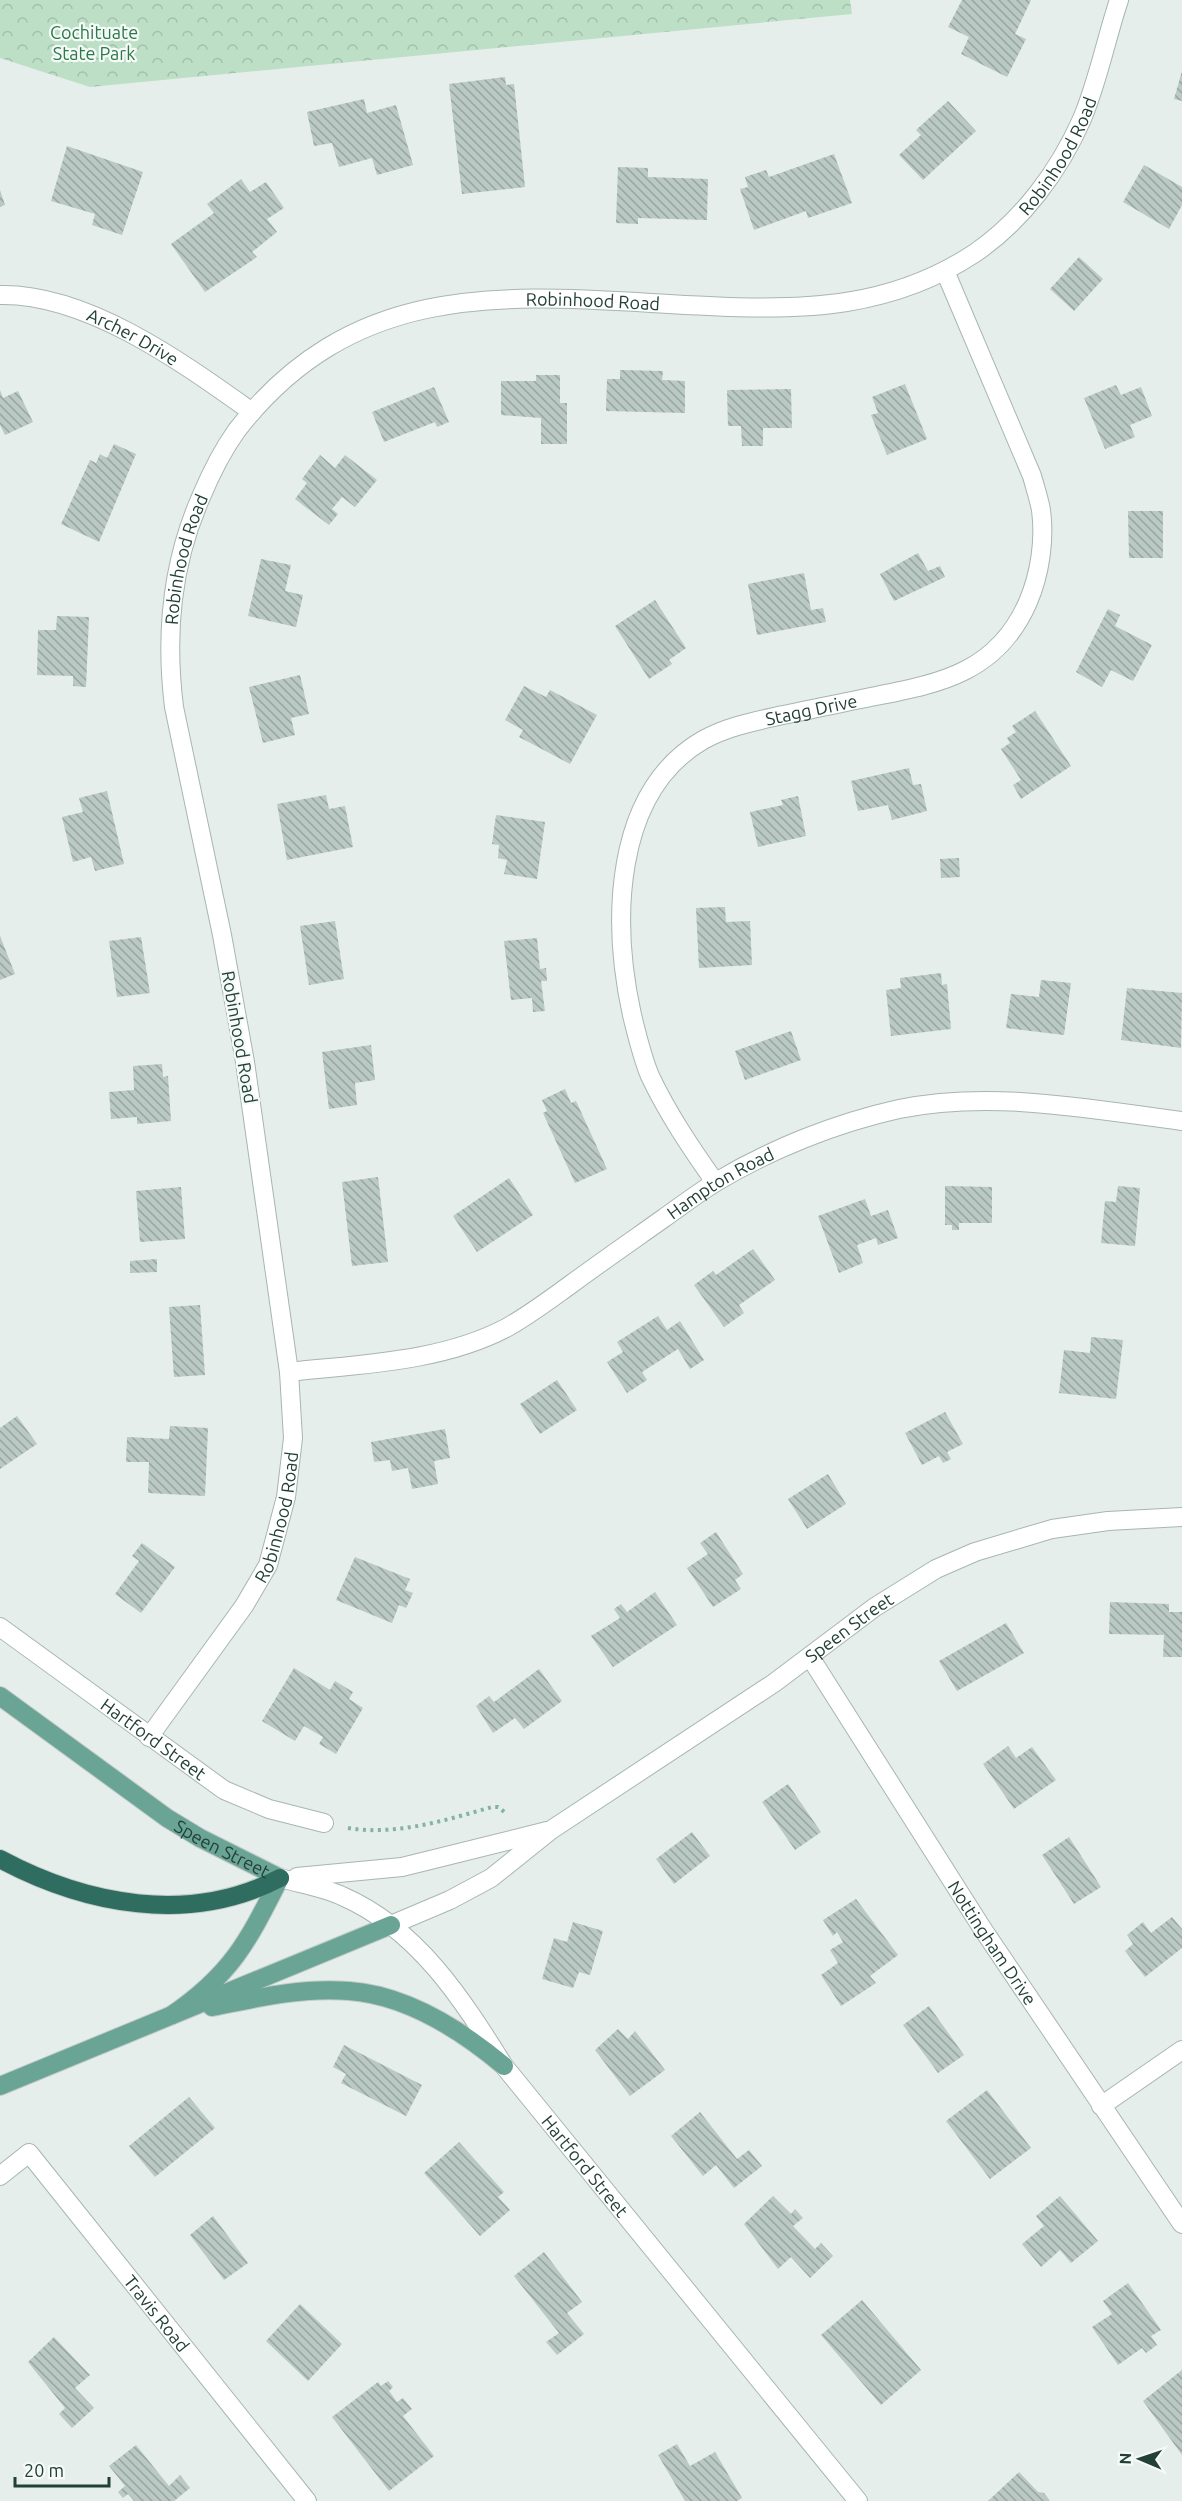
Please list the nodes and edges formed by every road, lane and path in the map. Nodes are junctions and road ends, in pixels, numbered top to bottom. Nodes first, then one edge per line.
1 (1119, 0) edge
2 (945, 271) junction
3 (0, 295) edge
4 (252, 412) junction
5 (1182, 1120) edge
6 (715, 1182) junction
7 (290, 1372) junction
8 (1182, 1512) edge
9 (0, 1627) edge
10 (810, 1656) junction
11 (0, 1696) edge
12 (149, 1737) junction
13 (507, 1814) dead end
14 (324, 1823) joint
15 (551, 1830) junction
16 (0, 1859) edge
17 (280, 1878) junction
18 (391, 1925) junction
19 (172, 2015) junction
20 (1182, 2050) edge
21 (504, 2066) junction
22 (0, 2086) edge
23 (1101, 2106) junction
24 (0, 2176) edge
25 (1182, 2224) edge
26 (307, 2501) edge
27 (858, 2501) edge

1 - 2 street, Robinhood Road
2 - 4 street, Robinhood Road
2 - 6 street, Stagg Drive
3 - 4 street, Archer Drive
4 - 7 street, Robinhood Road
5 - 6 street, Hampton Road
6 - 7 street, Hampton Road
7 - 12 street, Robinhood Road
8 - 10 street, Speen Street
9 - 12 street, Hartford Street
10 - 15 street, Speen Street
10 - 23 street, Nottingham Drive
11 - 17 main road, Speen Street
12 - 14 street, Hartford Street
13 - 14 path
15 - 17 street, Speen Street
15 - 18 street, Speen Street
16 - 17 highway
17 - 18 street, Hartford Street
17 - 19 main road
18 - 19 main road, Speen Street
18 - 21 street, Hartford Street
19 - 21 main road
19 - 22 main road, Speen Street
20 - 23 street
21 - 27 street, Hartford Street
23 - 25 street, Nottingham Drive
24 - 26 street, Travis Road

